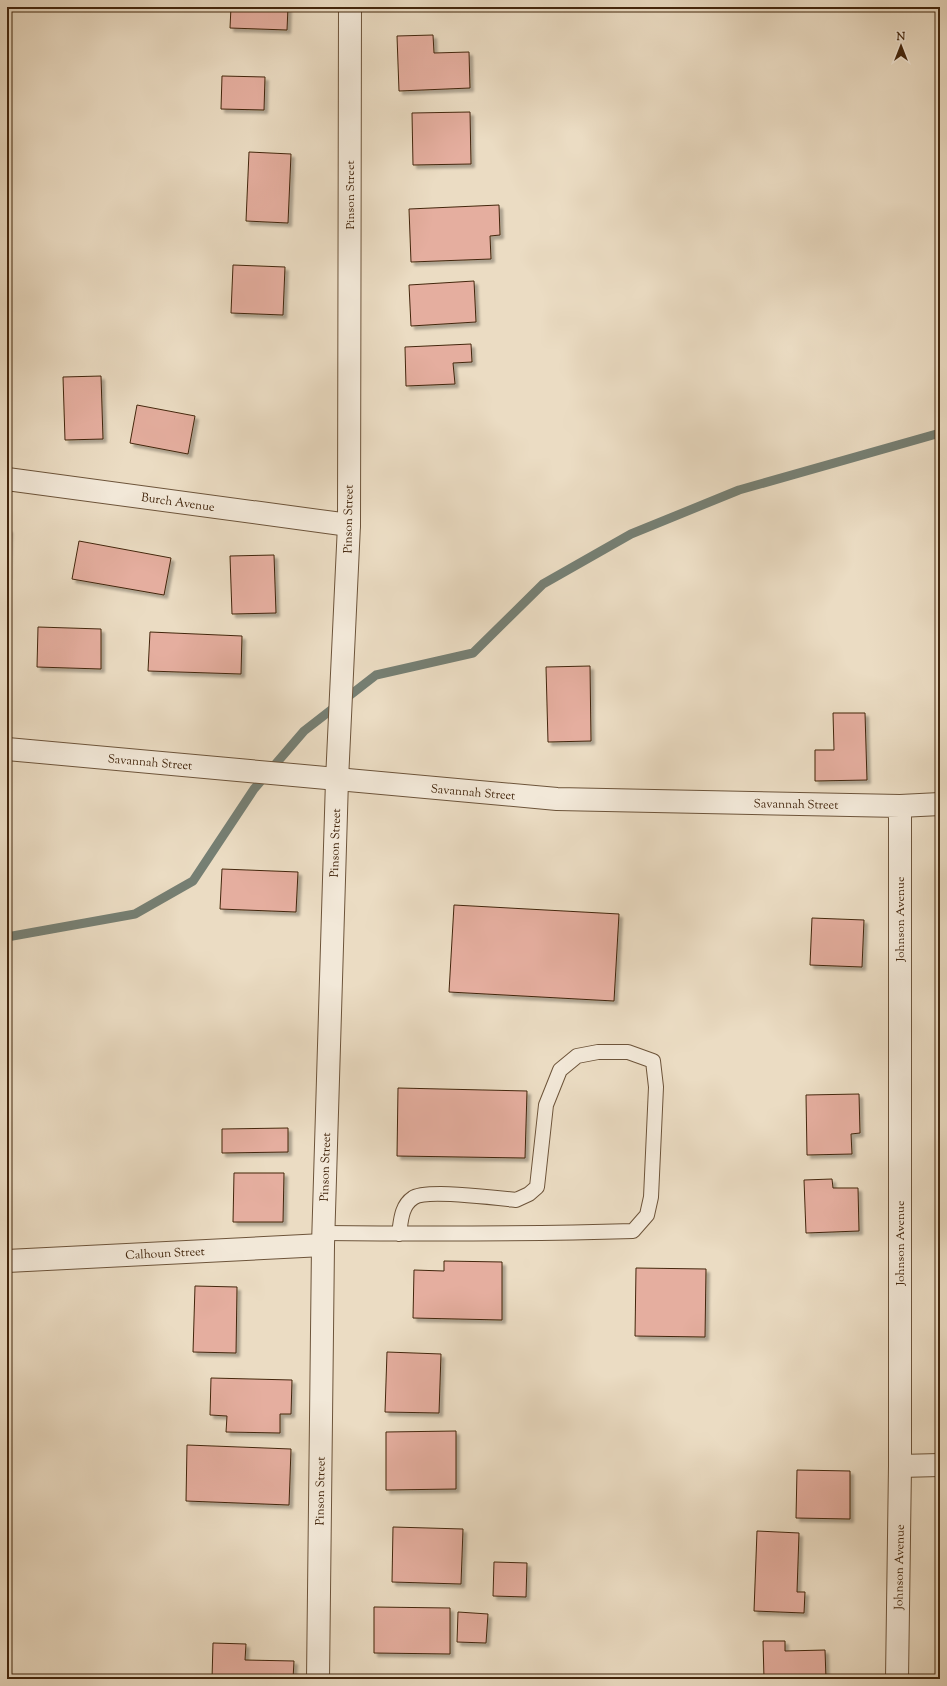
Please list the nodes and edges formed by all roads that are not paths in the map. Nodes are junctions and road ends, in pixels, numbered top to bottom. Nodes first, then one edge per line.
1 (350, 7) edge
2 (7, 479) edge
3 (349, 525) junction
4 (7, 749) edge
5 (337, 780) junction
6 (940, 804) edge
7 (900, 806) junction
8 (399, 1234) junction
9 (323, 1239) junction
10 (7, 1261) edge
11 (940, 1465) edge
12 (900, 1466) junction
13 (318, 1679) edge
14 (897, 1679) edge

1 - 3 street, Pinson Street
2 - 3 street, Burch Avenue
3 - 5 street, Pinson Street
4 - 5 street, Savannah Street
5 - 7 street, Savannah Street
5 - 9 street, Pinson Street
6 - 7 street, Savannah Street
7 - 12 street, Johnson Avenue
8 - 8 lane
8 - 9 lane
9 - 10 street, Calhoun Street
9 - 13 street, Pinson Street
11 - 12 street
12 - 14 street, Johnson Avenue

